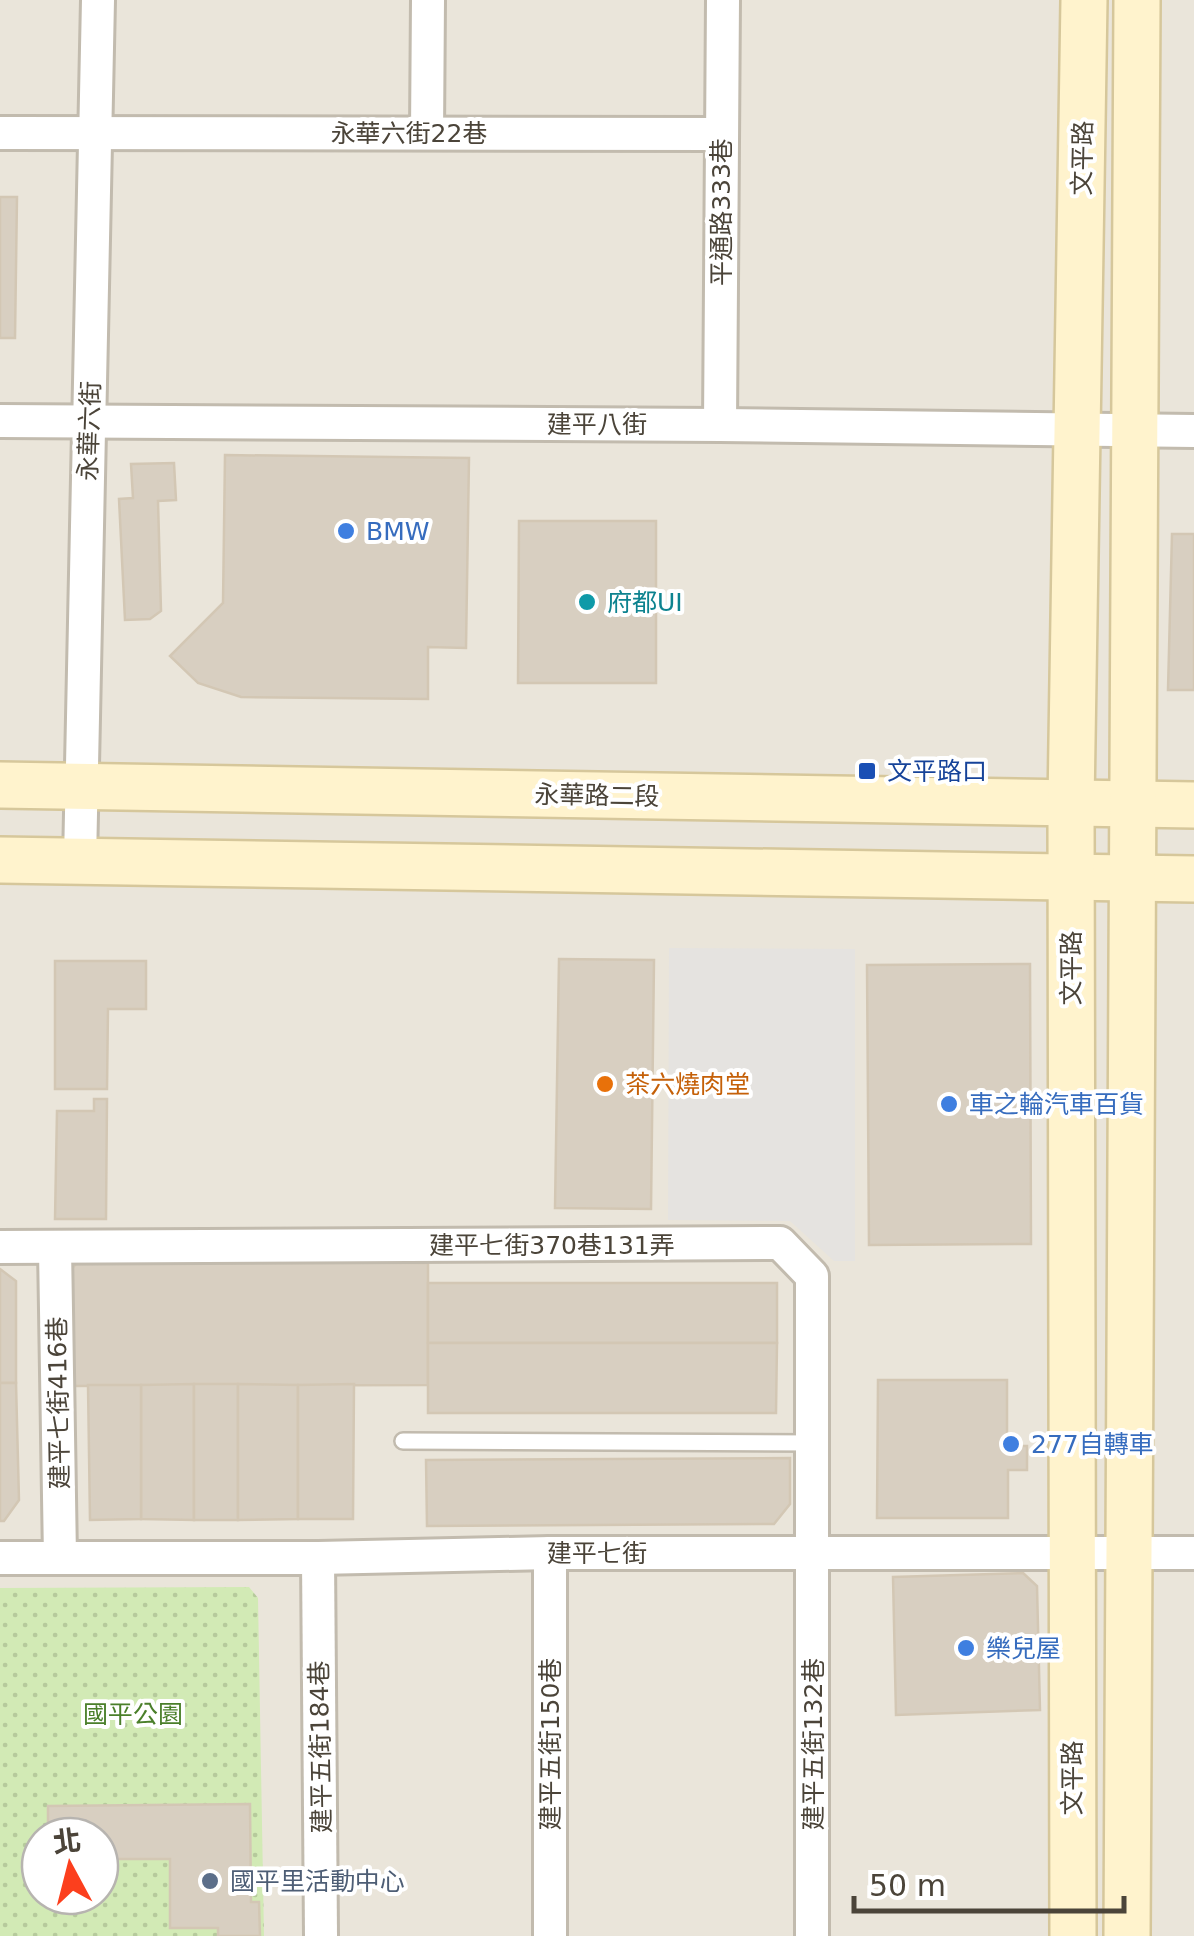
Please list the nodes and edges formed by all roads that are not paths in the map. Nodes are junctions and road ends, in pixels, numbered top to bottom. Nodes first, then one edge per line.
1 (98, 0) edge
2 (428, 0) edge
3 (723, 0) edge
4 (1084, 0) edge
5 (1138, 0) edge
6 (0, 133) edge
7 (427, 133) junction
8 (97, 134) junction
9 (721, 134) junction
10 (0, 421) edge
11 (89, 423) junction
12 (720, 424) junction
13 (1077, 430) junction
14 (1135, 430) junction
15 (1194, 432) edge
16 (0, 785) edge
17 (81, 786) junction
18 (1071, 803) junction
19 (1133, 804) junction
20 (1194, 805) edge
21 (0, 860) edge
22 (80, 861) junction
23 (1071, 878) junction
24 (1133, 878) junction
25 (1194, 879) edge
26 (0, 1246) edge
27 (55, 1248) junction
28 (403, 1441) dead end
29 (814, 1443) junction
30 (1072, 1552) junction
31 (550, 1553) junction
32 (814, 1553) junction
33 (1129, 1554) junction
34 (1194, 1554) edge
35 (0, 1558) edge
36 (60, 1558) junction
37 (318, 1558) junction
38 (322, 1936) edge
39 (550, 1936) edge
40 (812, 1936) edge
41 (1072, 1936) edge
42 (1127, 1936) edge

1 - 8 street, 永華六街
2 - 7 street
3 - 9 street, 平通路333巷
4 - 13 street, 文平路
5 - 14 street
6 - 8 street, 永華六街22巷
7 - 8 street, 永華六街22巷
7 - 9 street, 永華六街22巷
8 - 11 street, 永華六街
9 - 12 street, 平通路333巷
10 - 11 street, 建平八街
11 - 12 street, 建平八街
11 - 17 street, 永華六街
12 - 13 street, 建平八街
13 - 14 street, 建平八街
13 - 18 street, 文平路
14 - 15 street, 建平八街
14 - 19 street
16 - 17 street, 永華路二段
17 - 18 street, 永華路二段
17 - 22 street, 永華六街
18 - 19 street, 永華路二段
18 - 23 street, 文平路
19 - 20 street, 永華路二段
19 - 24 street
21 - 22 street
22 - 23 street
23 - 24 street
23 - 30 street, 文平路
24 - 25 street
24 - 33 street
26 - 27 street, 建平七街370巷131弄
27 - 29 street, 建平七街370巷131弄
27 - 36 street, 建平七街416巷
28 - 29 lane
29 - 32 street, 建平七街370巷131弄
30 - 32 street, 建平七街
30 - 33 street, 建平七街
30 - 41 street, 文平路
31 - 32 street, 建平七街
31 - 37 street, 建平七街
31 - 39 street, 建平五街150巷
32 - 40 street, 建平五街132巷
33 - 34 street, 建平七街
33 - 42 street
35 - 36 street, 建平七街
36 - 37 street, 建平七街
37 - 38 street, 建平五街184巷

